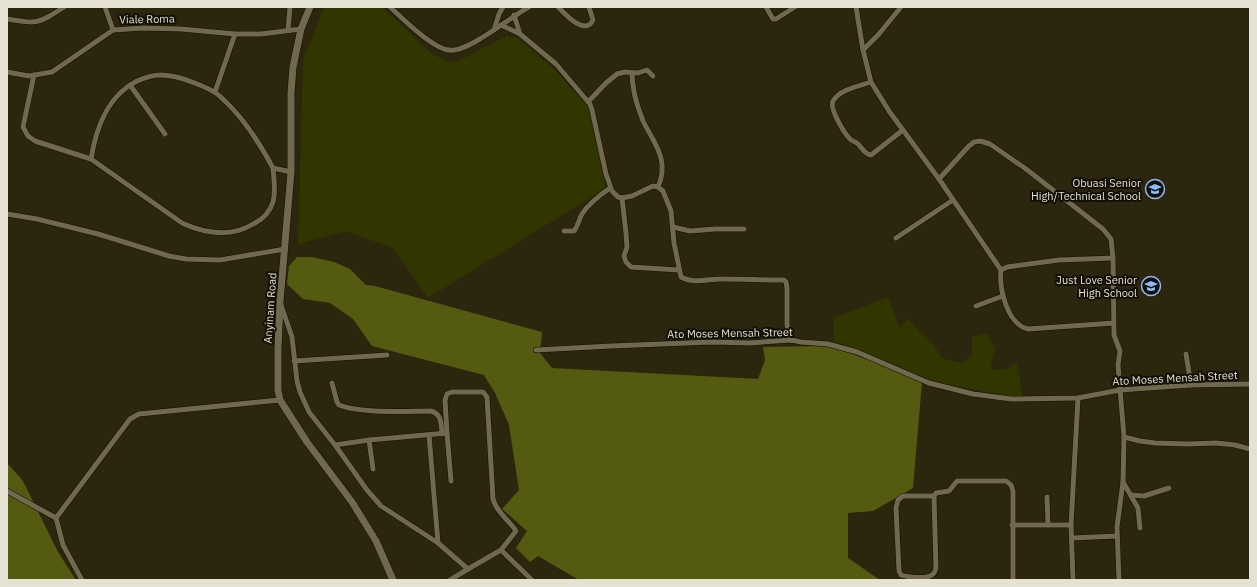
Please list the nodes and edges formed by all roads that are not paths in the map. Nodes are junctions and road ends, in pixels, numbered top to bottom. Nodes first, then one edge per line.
1 (64, 7) edge
2 (105, 7) edge
3 (290, 7) edge
4 (310, 7) edge
5 (390, 7) edge
6 (503, 7) edge
7 (529, 7) edge
8 (558, 7) edge
9 (589, 7) edge
10 (766, 7) edge
11 (794, 7) edge
12 (856, 7) edge
13 (901, 7) edge
14 (514, 15) junction
15 (7, 19) edge
16 (501, 25) junction
17 (301, 29) junction
18 (114, 30) junction
19 (288, 30) junction
20 (494, 30) junction
21 (234, 34) junction
22 (520, 34) junction
23 (863, 50) junction
24 (7, 72) edge
25 (632, 73) junction
26 (34, 75) junction
27 (653, 76) dead end
28 (871, 82) junction
29 (130, 85) junction
30 (215, 92) junction
31 (588, 102) junction
32 (903, 130) junction
33 (165, 134) dead end
34 (91, 159) junction
35 (273, 168) junction
36 (291, 172) junction
37 (939, 179) junction
38 (658, 187) junction
39 (610, 188) junction
40 (622, 198) junction
41 (953, 200) junction
42 (7, 214) edge
43 (673, 227) junction
44 (744, 229) dead end
45 (564, 231) dead end
46 (896, 238) dead end
47 (285, 250) junction
48 (1113, 258) junction
49 (679, 270) junction
50 (1001, 270) junction
51 (1003, 296) junction
52 (280, 302) junction
53 (976, 306) dead end
54 (1114, 323) junction
55 (791, 340) junction
56 (536, 350) dead end
57 (1186, 354) dead end
58 (387, 355) dead end
59 (294, 361) junction
60 (332, 383) dead end
61 (1250, 384) edge
62 (1191, 385) junction
63 (1120, 390) junction
64 (1078, 398) junction
65 (280, 400) junction
66 (445, 434) junction
67 (429, 435) junction
68 (1124, 438) junction
69 (369, 440) junction
70 (335, 445) junction
71 (1250, 449) edge
72 (373, 469) dead end
73 (451, 482) dead end
74 (1123, 482) junction
75 (1169, 488) dead end
76 (7, 491) edge
77 (1131, 495) junction
78 (934, 496) junction
79 (1047, 497) dead end
80 (56, 518) junction
81 (1012, 525) junction
82 (1048, 525) junction
83 (1071, 525) junction
84 (1140, 528) dead end
85 (1117, 536) junction
86 (1072, 538) junction
87 (438, 543) junction
88 (501, 550) junction
89 (468, 569) junction
90 (915, 579) edge
91 (82, 580) edge
92 (393, 580) edge
93 (450, 580) edge
94 (532, 580) edge
95 (1013, 580) edge
96 (1073, 580) edge
97 (1119, 580) edge

1 - 15 street
2 - 18 street
3 - 19 street
4 - 17 street, Anyinam Road
5 - 20 street
6 - 20 street
7 - 14 street
8 - 9 street
10 - 11 street
12 - 23 street
13 - 23 street
14 - 16 street
14 - 22 street
16 - 20 street
16 - 22 street
17 - 19 street, Viale Roma
17 - 36 street, Anyinam Road
18 - 21 street, Viale Roma
18 - 26 street, Viale Roma
19 - 21 street, Viale Roma
21 - 30 street
22 - 31 street
23 - 28 street
24 - 26 street, Viale Roma
25 - 27 street
25 - 31 street
25 - 38 street
26 - 34 street
28 - 32 street
28 - 32 street
29 - 30 street
29 - 33 street
29 - 34 street
30 - 35 street
31 - 39 street
32 - 37 street
34 - 35 street
35 - 36 street
36 - 47 street, Anyinam Road
37 - 41 street
37 - 48 street
38 - 40 street
38 - 43 street
39 - 40 street
39 - 45 street
40 - 49 street
41 - 46 street
41 - 50 street
42 - 47 street
43 - 44 street
43 - 49 street
47 - 52 street, Anyinam Road
48 - 50 street
48 - 54 street
49 - 55 street
50 - 51 street
51 - 53 street
51 - 54 street
52 - 59 street
52 - 65 street, Anyinam Road
54 - 63 street
55 - 56 street, Ato Moses Mensah Street
55 - 64 street, Ato Moses Mensah Street
57 - 62 street
58 - 59 street
59 - 70 street
60 - 66 street
61 - 62 street, Ato Moses Mensah Street
62 - 63 street, Ato Moses Mensah Street
63 - 64 street, Ato Moses Mensah Street
63 - 68 street
64 - 83 street
65 - 80 street
65 - 92 street, Anyinam Road
66 - 67 street
66 - 73 street
66 - 88 street
67 - 69 street
67 - 87 street
68 - 71 street
68 - 74 street
69 - 70 street
69 - 72 street
70 - 87 street
74 - 77 street
74 - 85 street
75 - 77 street
76 - 80 street
77 - 84 street
78 - 81 street
78 - 90 street
78 - 90 street
79 - 82 street
80 - 91 street
81 - 82 street
81 - 95 street
82 - 83 street
83 - 86 street
85 - 86 street
85 - 97 street
86 - 96 street
87 - 89 street
88 - 89 street
88 - 94 street
89 - 93 street

